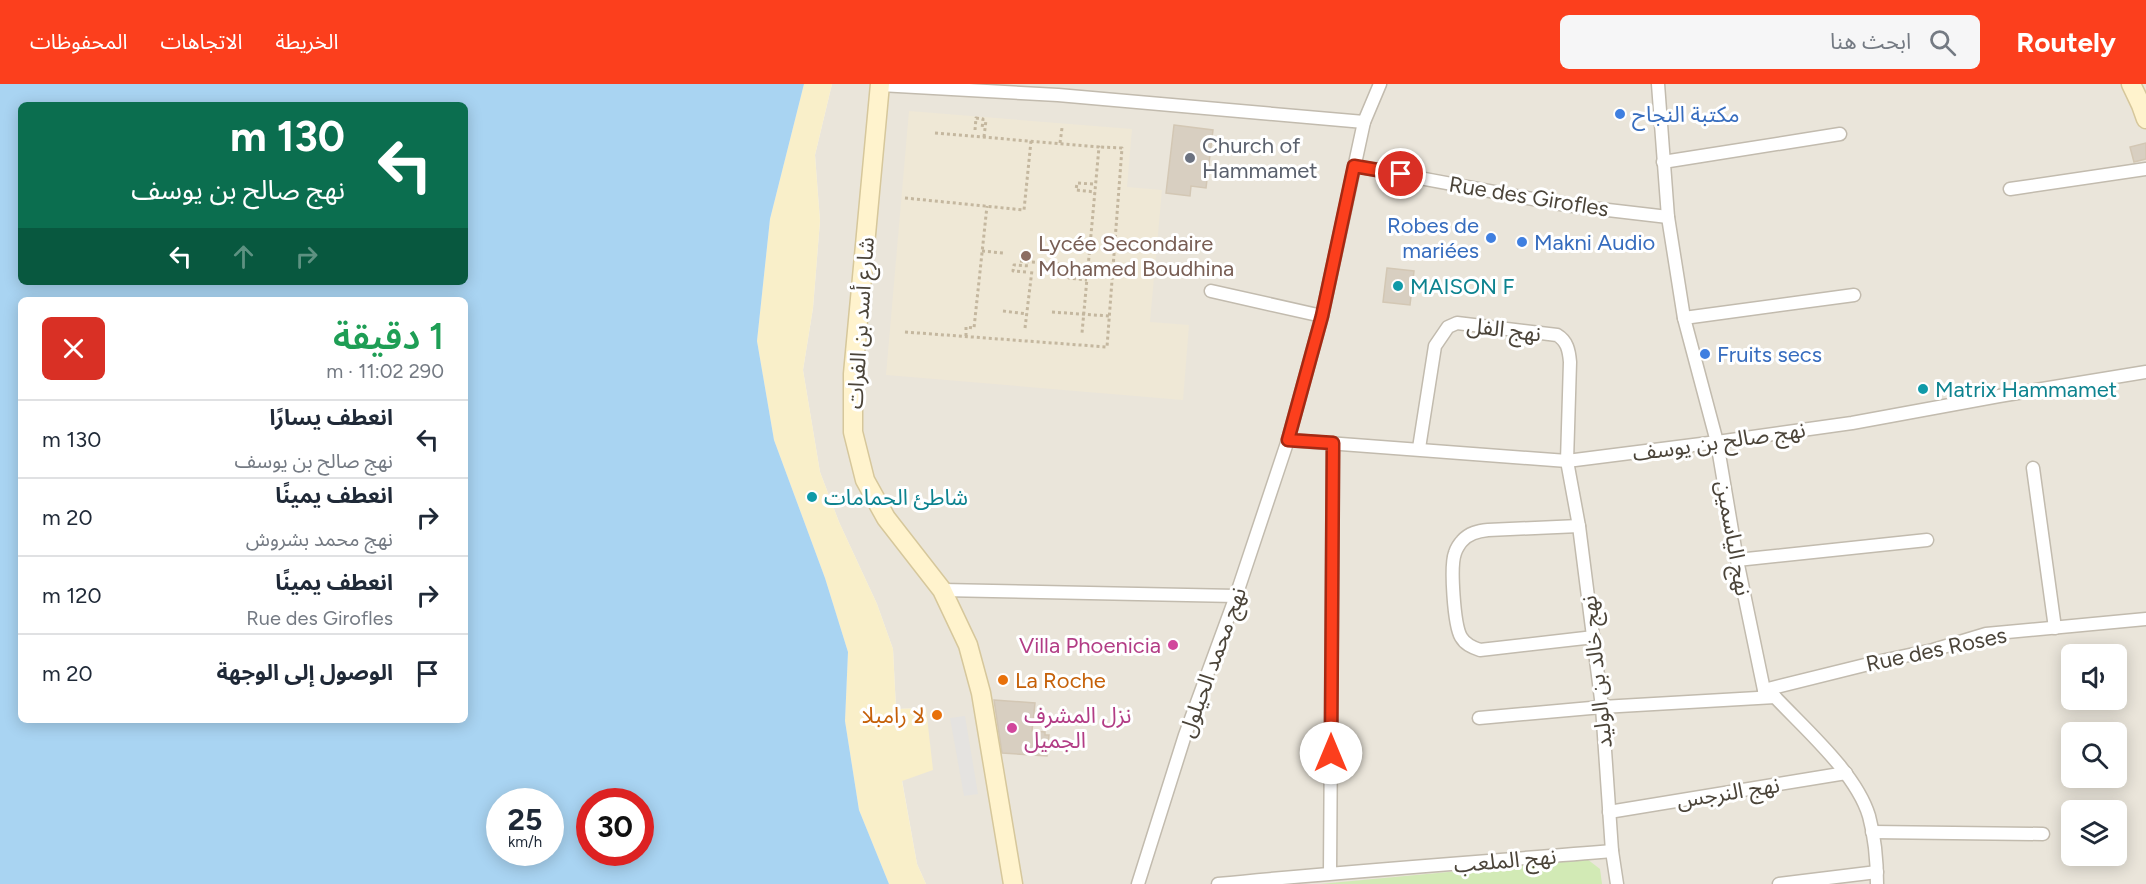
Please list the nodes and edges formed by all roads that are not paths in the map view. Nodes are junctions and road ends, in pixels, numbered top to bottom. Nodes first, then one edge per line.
1 (1380, 84) edge
2 (1659, 84) edge
3 (2130, 84) edge
4 (880, 85) edge
5 (2146, 119) edge
6 (1364, 122) junction
7 (1840, 134) dead end
8 (1663, 162) junction
9 (1354, 166) junction
10 (2146, 169) edge
11 (2010, 189) dead end
12 (1668, 217) junction
13 (1211, 291) dead end
14 (1854, 295) dead end
15 (1322, 316) junction
16 (1683, 318) junction
17 (2146, 372) edge
18 (1288, 440) junction
19 (1717, 442) junction
20 (1333, 443) junction
21 (1419, 448) junction
22 (1568, 460) junction
23 (2033, 468) dead end
24 (1579, 526) junction
25 (1927, 540) dead end
26 (1737, 560) junction
27 (942, 590) junction
28 (1236, 596) junction
29 (2146, 619) edge
30 (2055, 628) junction
31 (1594, 637) junction
32 (1769, 694) junction
33 (1602, 707) junction
34 (1479, 718) dead end
35 (1846, 773) junction
36 (1610, 812) junction
37 (1872, 832) junction
38 (2043, 834) dead end
39 (1612, 851) junction
40 (1330, 873) junction
41 (1877, 878) edge
42 (1013, 884) edge
43 (1138, 884) edge
44 (1218, 884) edge
45 (1617, 884) edge
46 (1779, 884) edge

1 - 6 street, نهج محمد الحيلول
2 - 8 street, نهج الياسمين
3 - 5 street
4 - 6 street
4 - 27 street, شارع أسد بن الفرات
6 - 9 street, نهج محمد الحيلول
7 - 8 street
8 - 12 street, نهج الياسمين
9 - 12 street, Rue des Girofles
9 - 15 street, نهج محمد الحيلول
10 - 11 street
12 - 16 street, نهج الياسمين
13 - 15 street
14 - 16 street
15 - 18 street, نهج محمد الحيلول
16 - 19 street, نهج الياسمين
17 - 19 street, نهج صالح بن يوسف
18 - 20 street, نهج صالح بن يوسف
18 - 28 street, نهج محمد الحيلول
19 - 22 street, نهج صالح بن يوسف
19 - 26 street, نهج الياسمين
20 - 21 street, نهج صالح بن يوسف
20 - 40 street
21 - 22 street, نهج صالح بن يوسف
21 - 22 street, نهج الفل
22 - 24 street, نهج خالد بن الوليد
23 - 30 street
24 - 31 street, نهج خالد بن الوليد
24 - 31 street
25 - 26 street
26 - 32 street, نهج الياسمين
27 - 28 street
27 - 42 street, شارع أسد بن الفرات
28 - 43 street, نهج محمد الحيلول
29 - 30 street, Rue des Roses
30 - 32 street, Rue des Roses
31 - 33 street, نهج خالد بن الوليد
32 - 33 street, Rue des Roses
32 - 35 street
33 - 34 street, Rue des Roses
33 - 36 street, نهج خالد بن الوليد
35 - 36 street, نهج النرجس
35 - 37 street
36 - 39 street, نهج خالد بن الوليد
37 - 38 street
37 - 41 street
39 - 40 street, نهج الملعب
39 - 45 street, نهج خالد بن الوليد
40 - 44 street, نهج الملعب
41 - 46 street

